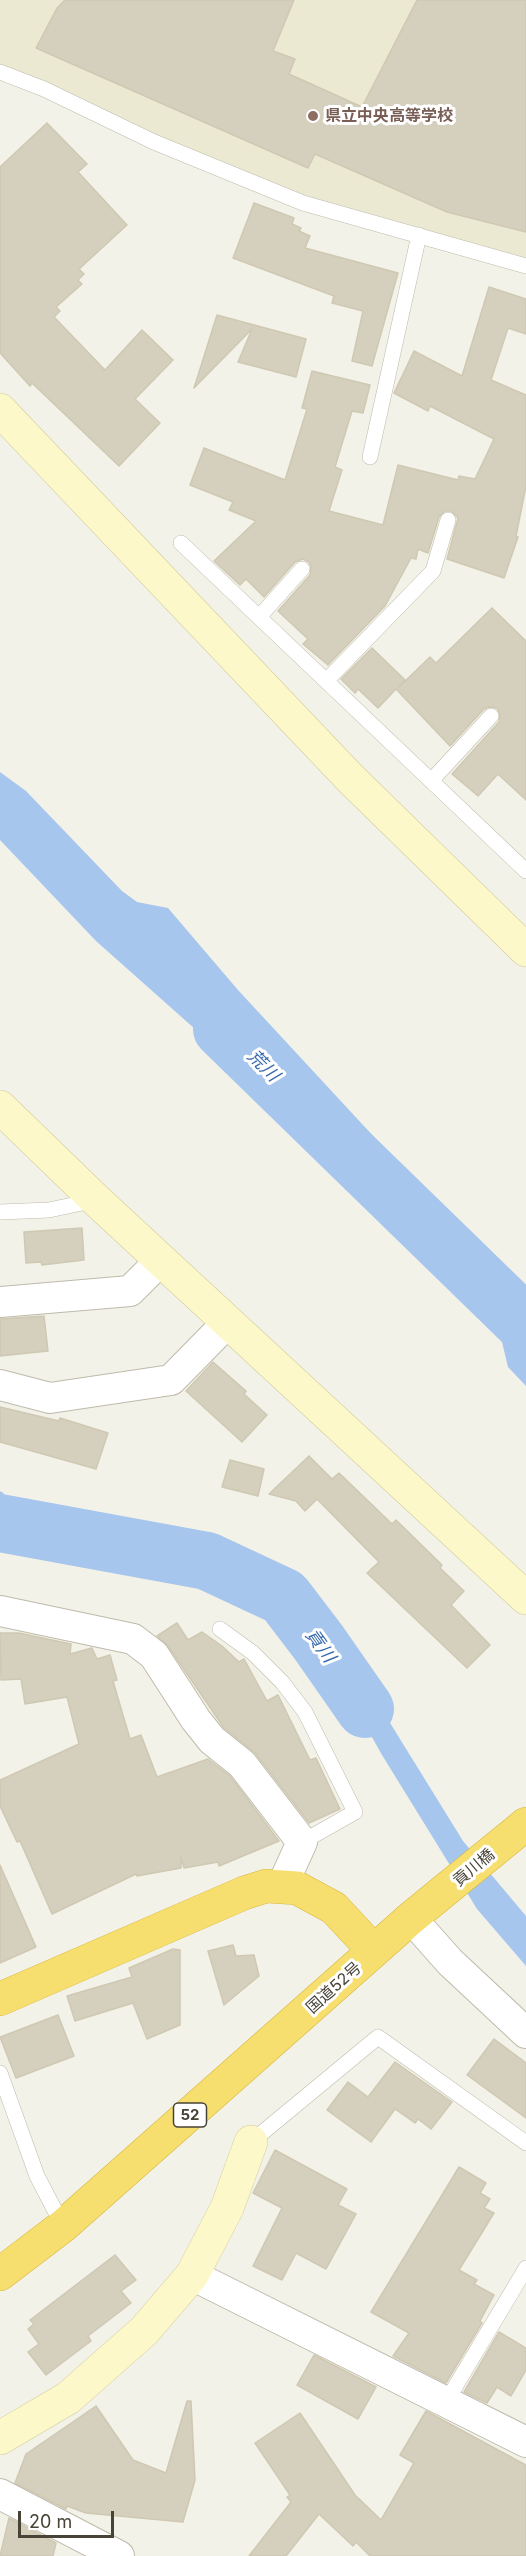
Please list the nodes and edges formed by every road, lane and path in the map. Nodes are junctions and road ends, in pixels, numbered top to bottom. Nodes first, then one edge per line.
1 (0, 72) edge
2 (419, 235) junction
3 (526, 266) edge
4 (0, 410) edge
5 (370, 457) dead end
6 (448, 520) dead end
7 (181, 543) dead end
8 (302, 569) dead end
9 (259, 617) junction
10 (326, 681) junction
11 (491, 716) dead end
12 (431, 781) junction
13 (526, 871) edge
14 (526, 950) edge
15 (0, 1107) edge
16 (96, 1200) junction
17 (0, 1212) edge
18 (161, 1260) junction
19 (0, 1302) edge
20 (228, 1322) junction
21 (0, 1385) edge
22 (526, 1598) edge
23 (0, 1611) edge
24 (220, 1629) dead end
25 (523, 1827) edge
26 (302, 1842) junction
27 (282, 1886) junction
28 (419, 1912) junction
29 (374, 1951) junction
30 (0, 1999) edge
31 (526, 2033) edge
32 (0, 2073) edge
33 (251, 2142) joint
34 (526, 2143) edge
35 (63, 2226) junction
36 (526, 2268) edge
37 (0, 2274) edge
38 (192, 2275) junction
39 (446, 2402) junction
40 (0, 2438) edge
41 (526, 2442) edge
42 (0, 2494) edge
43 (119, 2556) edge

1 - 2 lane
2 - 3 lane
2 - 5 lane
4 - 14 street
6 - 10 lane
7 - 9 lane
8 - 9 lane
9 - 10 lane
10 - 12 lane
11 - 12 lane
12 - 13 lane
15 - 16 street
16 - 17 lane
16 - 18 street
18 - 19 street
18 - 20 street
20 - 21 street
20 - 22 street
23 - 26 street
24 - 26 lane
25 - 28 highway, 貢川橋 / 52
26 - 27 street
27 - 29 highway, 国道52号
27 - 30 highway, 国道52号
28 - 29 highway, 52
28 - 31 street
29 - 35 highway, 国道52号 / 52
32 - 35 lane
33 - 34 lane
33 - 38 street
35 - 37 highway, 国道52号 / 52
36 - 39 lane
38 - 39 street
38 - 40 street
39 - 41 street
42 - 43 street

